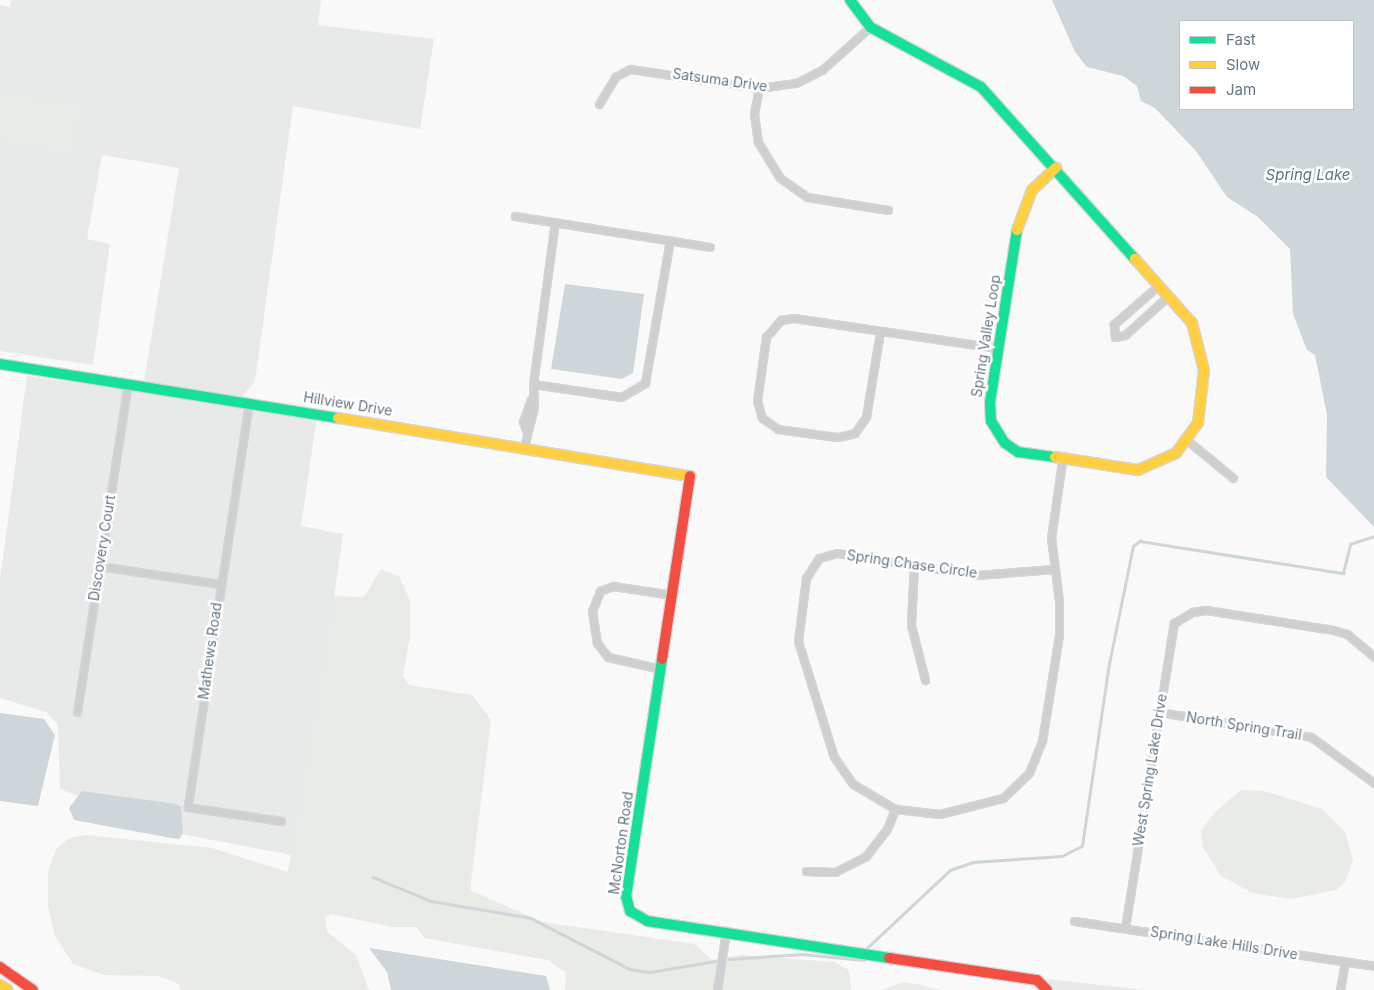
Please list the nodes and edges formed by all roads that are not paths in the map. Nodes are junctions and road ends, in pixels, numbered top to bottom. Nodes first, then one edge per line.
1 (850, 0) edge
2 (870, 27) junction
3 (759, 88) junction
4 (599, 104) dead end
5 (1056, 168) junction
6 (888, 210) dead end
7 (515, 216) dead end
8 (555, 222) junction
9 (670, 240) junction
10 (710, 247) dead end
11 (1159, 285) junction
12 (1168, 296) junction
13 (880, 332) junction
14 (998, 348) junction
15 (0, 364) edge
16 (128, 384) junction
17 (533, 384) junction
18 (531, 399) junction
19 (249, 402) junction
20 (524, 414) junction
21 (533, 416) junction
22 (526, 430) junction
23 (1188, 441) junction
24 (524, 447) junction
25 (1062, 462) junction
26 (690, 474) joint
27 (1232, 478) dead end
28 (914, 565) junction
29 (99, 566) junction
30 (1054, 569) junction
31 (220, 584) junction
32 (672, 595) junction
33 (1374, 657) edge
34 (661, 669) junction
35 (925, 680) dead end
36 (77, 712) dead end
37 (1159, 712) junction
38 (1374, 782) edge
39 (895, 809) junction
40 (281, 820) dead end
41 (806, 871) dead end
42 (1074, 921) dead end
43 (1125, 928) junction
44 (726, 931) junction
45 (1345, 962) junction
46 (1374, 966) edge
47 (0, 967) edge
48 (0, 985) edge
49 (1047, 988) edge
50 (8, 990) edge
51 (33, 990) edge
52 (718, 990) edge
53 (1340, 990) edge

1 - 2 street
2 - 3 street, Satsuma Drive
2 - 5 street
3 - 4 street, Satsuma Drive
3 - 6 street
5 - 11 street, Spring Valley Loop
5 - 14 street, Spring Valley Loop
7 - 8 street
8 - 9 street
8 - 17 street
9 - 10 street
9 - 17 street
11 - 12 street, Spring Valley Loop
11 - 12 street
12 - 23 street, Spring Valley Loop
13 - 13 street
13 - 14 street
14 - 25 street, Spring Valley Loop
15 - 16 street, Hillview Drive
16 - 19 street, Hillview Drive
16 - 29 street, Discovery Court
17 - 18 street
18 - 20 street
18 - 21 street
19 - 24 street, Hillview Drive
19 - 31 street, Mathews Road
20 - 21 street
20 - 22 street
21 - 22 street
22 - 24 street
23 - 25 street, Spring Valley Loop
23 - 27 street
24 - 26 street, Hillview Drive
25 - 30 street, Spring Chase Circle
26 - 32 street, McNorton Road
28 - 30 street, Spring Chase Circle
28 - 35 street
28 - 39 street, Spring Chase Circle
29 - 31 street
29 - 36 street, Discovery Court
30 - 39 street, Spring Chase Circle
31 - 40 street, Mathews Road
32 - 34 street, McNorton Road
32 - 34 street
33 - 37 street, West Spring Lake Drive
34 - 44 street, McNorton Road
37 - 38 street, North Spring Trail
37 - 43 street, West Spring Lake Drive
39 - 41 street
42 - 43 street, Spring Lake Hills Drive
43 - 45 street, Spring Lake Hills Drive
44 - 49 street, McNorton Road
44 - 52 street
45 - 46 street, Spring Lake Hills Drive
45 - 53 street
47 - 51 street
48 - 50 street

